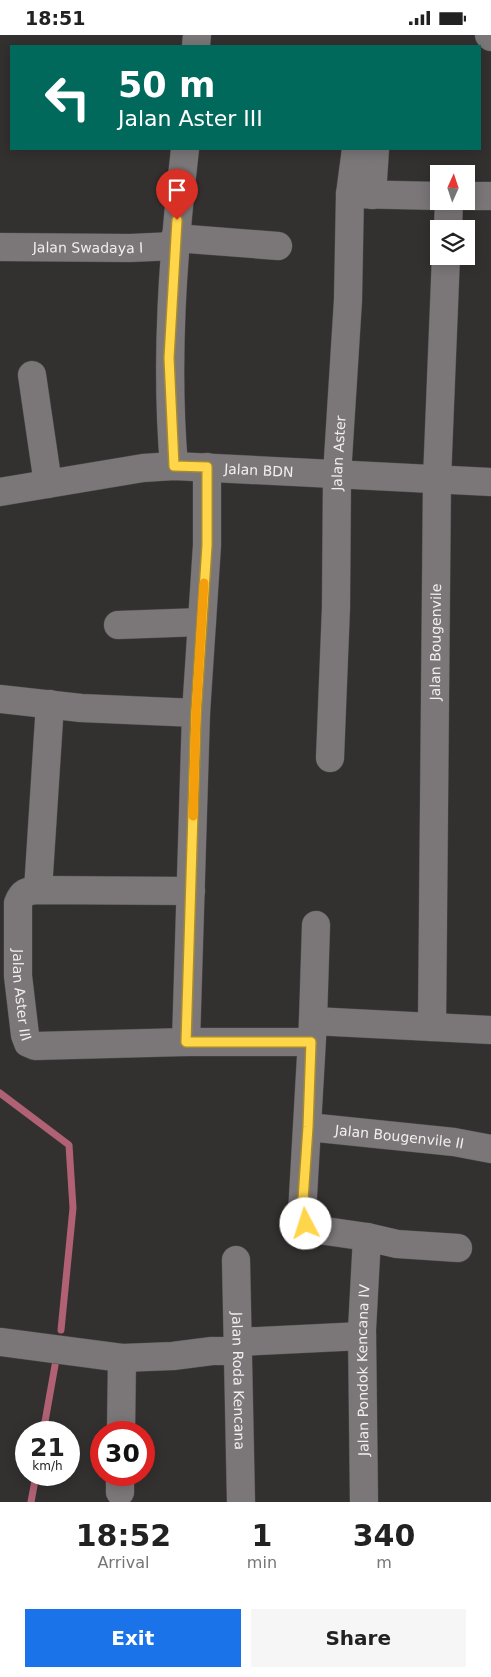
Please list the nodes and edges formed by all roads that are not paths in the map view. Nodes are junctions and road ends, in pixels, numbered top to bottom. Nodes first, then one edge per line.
1 (185, 150) edge
2 (356, 150) edge
3 (375, 150) edge
4 (361, 195) junction
5 (430, 196) edge
6 (475, 196) edge
7 (491, 196) edge
8 (175, 242) junction
9 (278, 245) dead end
10 (0, 247) edge
11 (446, 265) edge
12 (32, 375) dead end
13 (174, 466) junction
14 (207, 467) junction
15 (337, 475) junction
16 (437, 479) junction
17 (491, 482) edge
18 (48, 484) junction
19 (0, 492) edge
20 (202, 621) junction
21 (118, 625) dead end
22 (0, 699) edge
23 (50, 704) junction
24 (196, 713) junction
25 (330, 758) dead end
26 (38, 890) junction
27 (191, 891) junction
28 (316, 925) dead end
29 (9, 975) edge
30 (432, 1027) junction
31 (491, 1030) edge
32 (312, 1032) junction
33 (186, 1042) junction
34 (308, 1127) junction
35 (491, 1149) edge
36 (367, 1237) junction
37 (458, 1248) dead end
38 (236, 1260) dead end
39 (362, 1336) junction
40 (0, 1342) edge
41 (238, 1347) junction
42 (122, 1358) junction
43 (121, 1421) edge
44 (241, 1502) edge
45 (364, 1502) edge

1 - 8 street
2 - 4 street, Jalan Aster
3 - 4 street
4 - 5 street
4 - 15 street, Jalan Aster
6 - 7 street
8 - 9 street, Jalan Swadaya I
8 - 10 street, Jalan Swadaya I
8 - 13 street
11 - 16 street, Jalan Bougenvile
12 - 18 street
13 - 14 street, Jalan BDN
13 - 18 street, Jalan BDN
14 - 15 street, Jalan BDN
14 - 20 street
15 - 16 street, Jalan BDN
15 - 25 street, Jalan Aster
16 - 17 street, Jalan BDN
16 - 30 street, Jalan Bougenvile
18 - 19 street, Jalan BDN
20 - 21 street
20 - 24 street
22 - 23 street
23 - 24 street
23 - 26 street
24 - 27 street
26 - 27 street
26 - 29 street, Jalan Aster III
27 - 33 street
28 - 32 street
29 - 33 street, Jalan Aster III
30 - 31 street, Jalan Aster III
30 - 32 street, Jalan Aster III
32 - 33 street, Jalan Aster III
32 - 34 street
34 - 35 street, Jalan Bougenvile II
34 - 36 street
36 - 37 street
36 - 39 street, Jalan Pondok Kencana IV
38 - 41 street, Jalan Roda Kencana
39 - 41 street
39 - 45 street, Jalan Pondok Kencana IV
40 - 42 street
41 - 42 street
41 - 44 street, Jalan Roda Kencana
42 - 43 street

